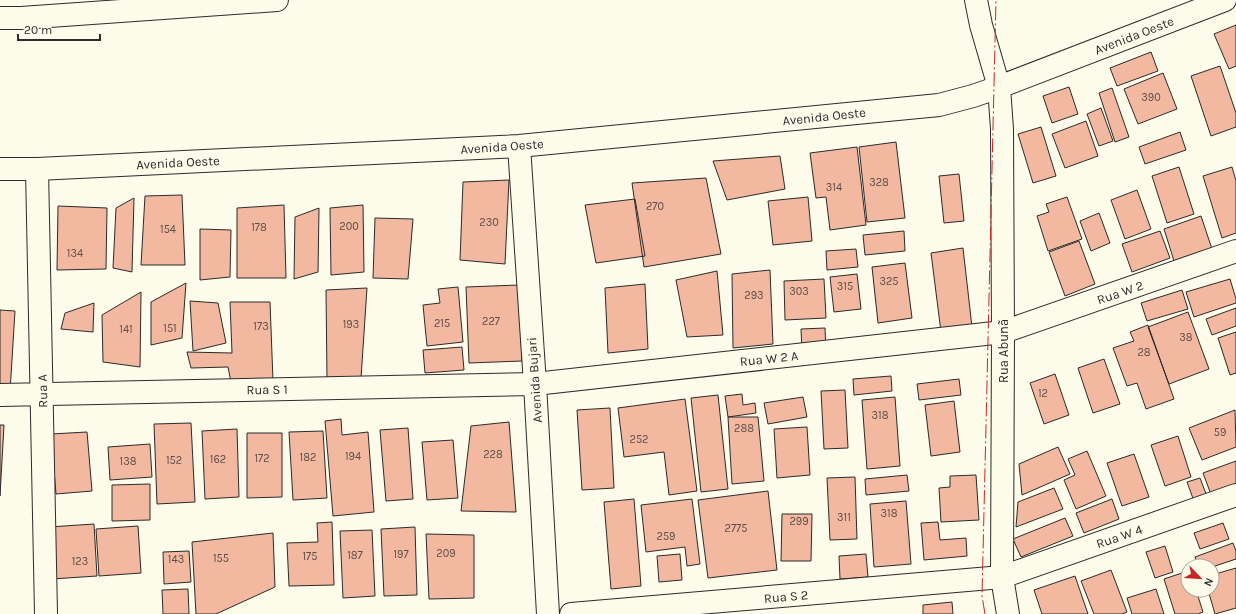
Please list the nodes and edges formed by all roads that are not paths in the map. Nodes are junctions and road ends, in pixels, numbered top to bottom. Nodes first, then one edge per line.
1 (277, 0) edge
2 (976, 0) edge
3 (1225, 0) edge
4 (0, 18) edge
5 (999, 86) junction
6 (519, 146) junction
7 (0, 169) edge
8 (37, 169) junction
9 (1236, 251) edge
10 (1003, 332) junction
11 (535, 384) junction
12 (42, 394) junction
13 (0, 395) edge
14 (1236, 495) edge
15 (1002, 578) junction
16 (46, 614) edge
17 (548, 614) edge
18 (571, 614) edge
19 (1008, 614) edge

1 - 4 street
2 - 5 street
3 - 5 street, Avenida Oeste
5 - 6 street, Avenida Oeste
5 - 10 street, Rua Abunã
6 - 8 street, Avenida Oeste
6 - 11 street, Avenida Bujari
7 - 8 street, Avenida Oeste
8 - 12 street, Rua A
9 - 10 street, Rua W 2
10 - 11 street, Rua W 2 A
10 - 15 street, Rua Abunã
11 - 12 street, Rua S 1
11 - 17 street, Avenida Bujari
12 - 13 street, Rua S 1
12 - 16 street, Rua A
14 - 15 street, Rua W 4
15 - 18 street, Rua S 2
15 - 19 street, Rua Abunã

